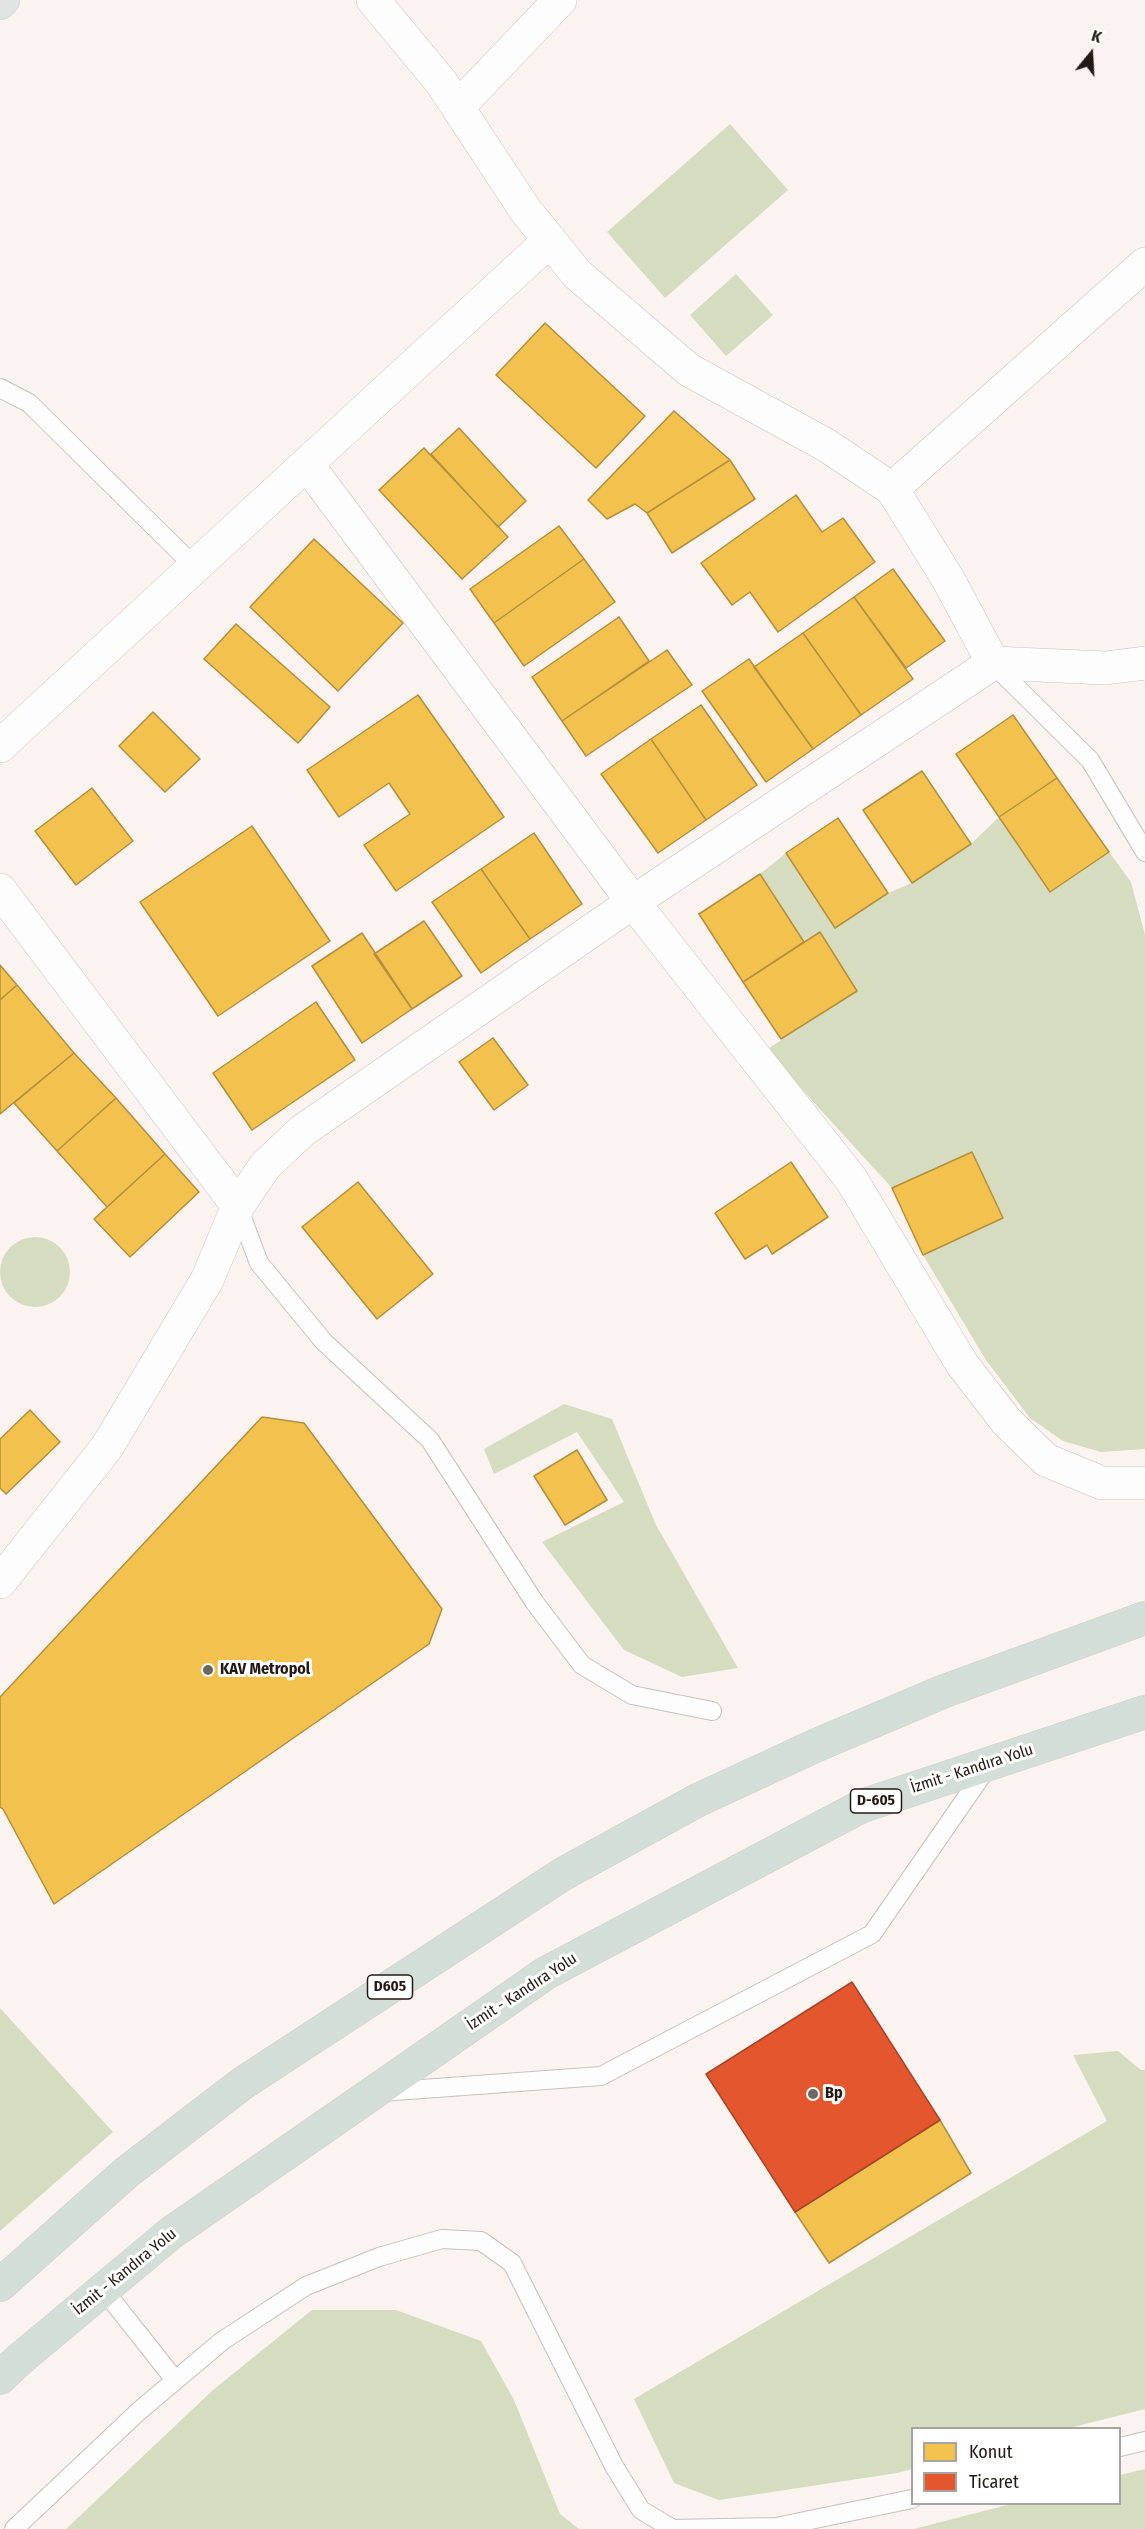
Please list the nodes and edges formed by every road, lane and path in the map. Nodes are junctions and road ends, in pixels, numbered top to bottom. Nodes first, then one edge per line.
1 (373, 0) edge
2 (560, 0) edge
3 (458, 107) junction
4 (550, 240) junction
5 (1145, 264) edge
6 (0, 388) edge
7 (307, 464) junction
8 (892, 489) junction
9 (195, 567) junction
10 (993, 663) junction
11 (1145, 663) edge
12 (0, 746) edge
13 (1145, 852) edge
14 (0, 890) edge
15 (633, 902) junction
16 (238, 1206) junction
17 (1145, 1483) edge
18 (4, 1571) edge
19 (1145, 1618) edge
20 (712, 1711) dead end
21 (1145, 1712) edge
22 (990, 1763) junction
23 (373, 2092) junction
24 (0, 2285) edge
25 (103, 2289) junction
26 (0, 2378) edge
27 (175, 2380) junction
28 (1145, 2441) edge
29 (1121, 2447) edge
30 (911, 2499) edge
31 (14, 2529) edge

1 - 3 street
2 - 3 street
3 - 4 street
4 - 7 street
4 - 8 street
5 - 8 street
6 - 9 lane
7 - 9 street
7 - 15 street
8 - 10 street
9 - 12 street
10 - 11 street
10 - 13 lane
10 - 15 street
14 - 16 street
15 - 16 street
15 - 17 street
16 - 18 street
16 - 20 lane
19 - 24 highway, D605
21 - 22 highway, İzmit - Kandıra Yolu / D-605
22 - 23 highway, İzmit - Kandıra Yolu / D-605
22 - 23 lane
23 - 25 highway, İzmit - Kandıra Yolu
25 - 26 highway, İzmit - Kandıra Yolu
25 - 27 lane
27 - 30 lane
27 - 31 lane
28 - 29 lane

